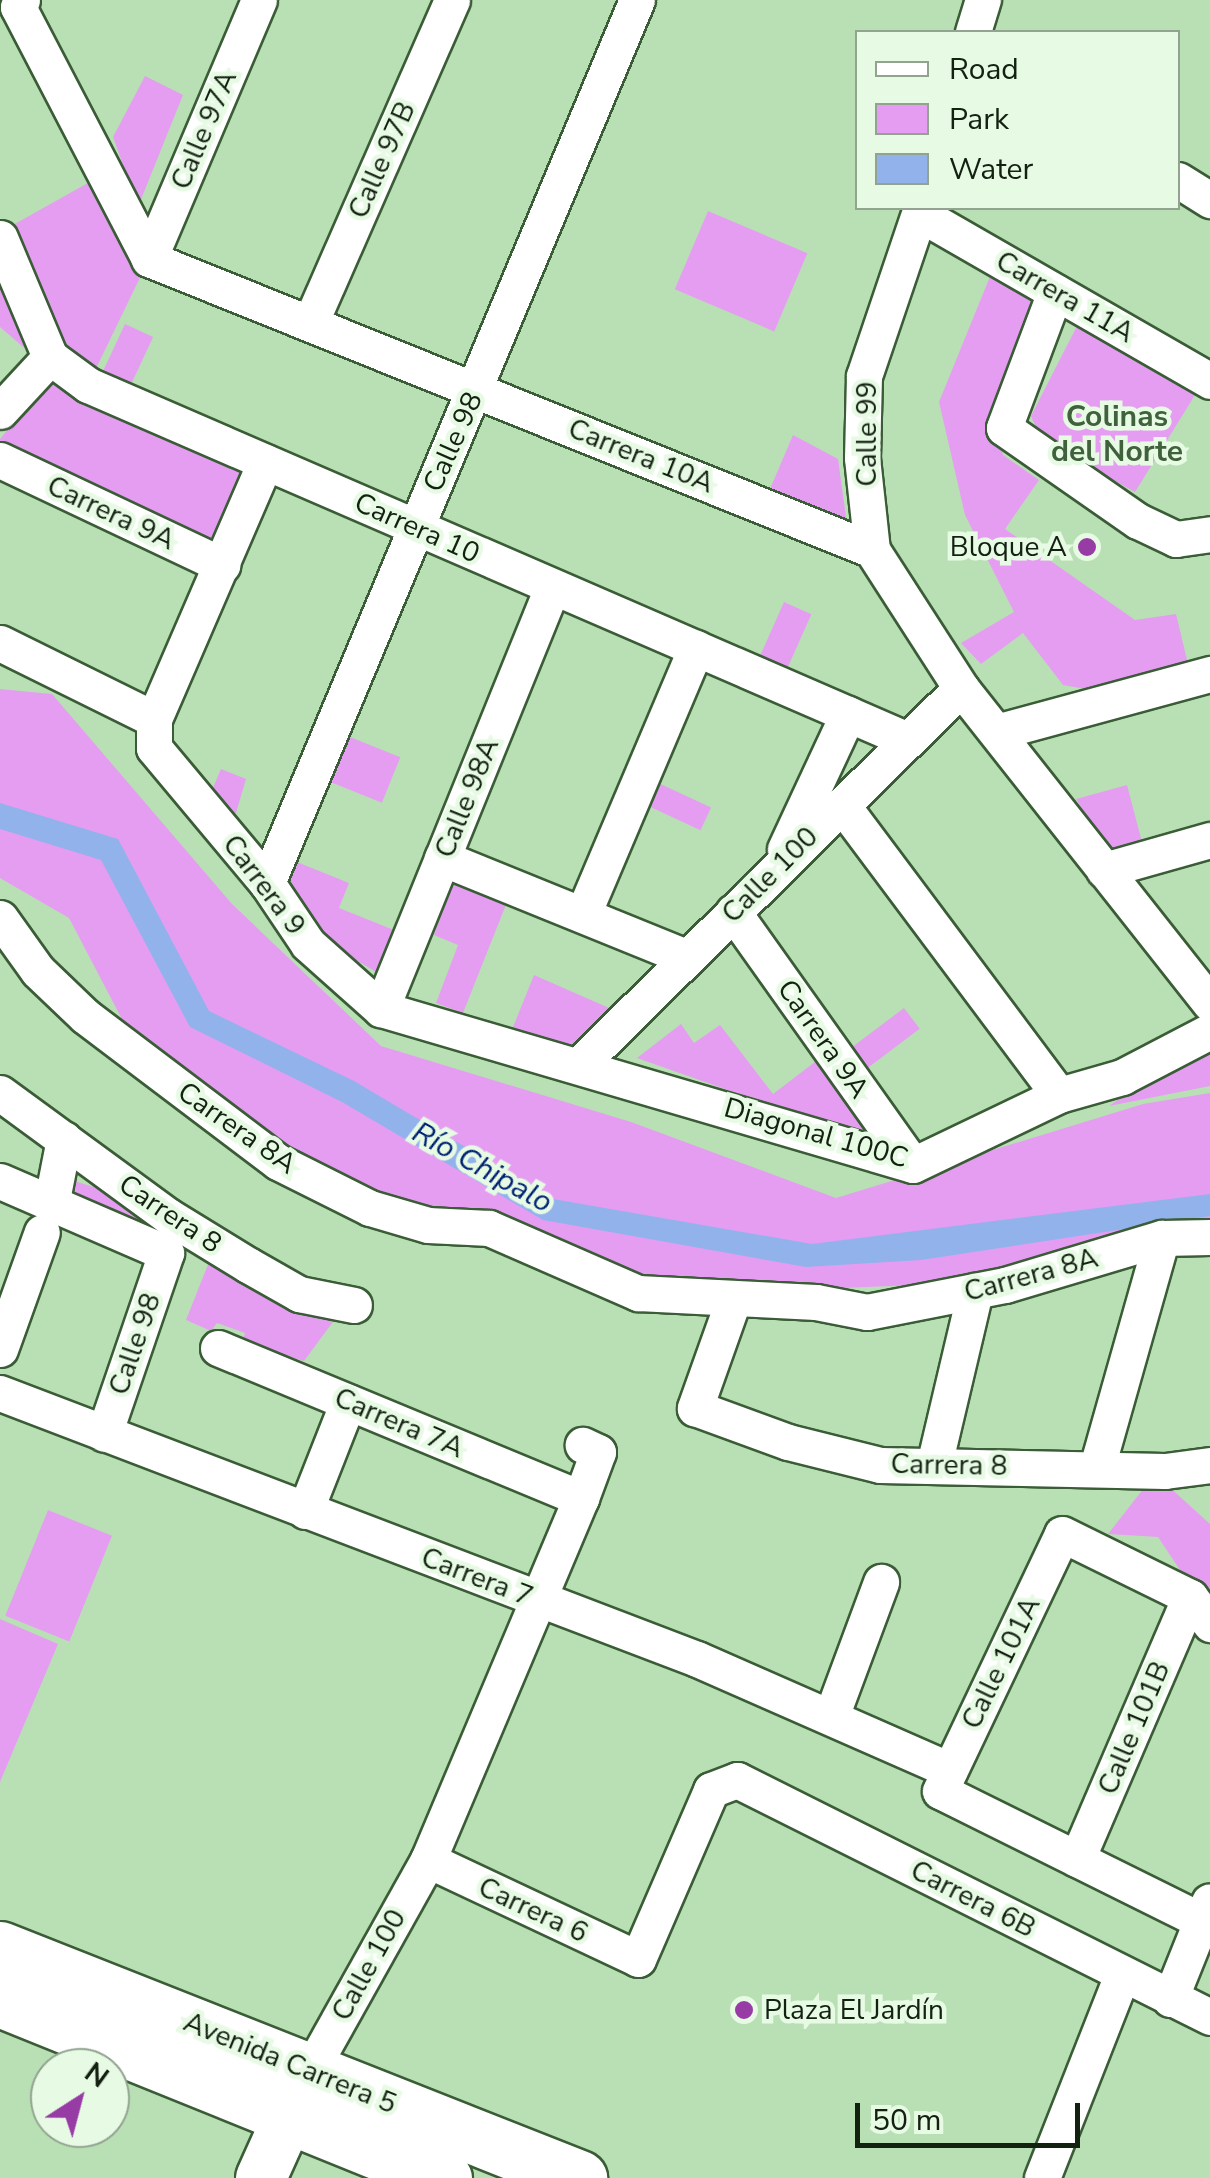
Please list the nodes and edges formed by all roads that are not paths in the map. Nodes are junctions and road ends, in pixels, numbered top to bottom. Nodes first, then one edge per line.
1 (259, 0) edge
2 (452, 0) edge
3 (637, 0) edge
4 (984, 0) edge
5 (20, 4) edge
6 (974, 30) edge
7 (1180, 181) edge
8 (1210, 200) edge
9 (921, 210) edge
10 (0, 238) edge
11 (149, 259) junction
12 (1056, 292) junction
13 (312, 320) junction
14 (50, 356) junction
15 (1208, 375) edge
16 (476, 389) junction
17 (0, 411) edge
18 (0, 460) edge
19 (265, 462) junction
20 (415, 527) junction
21 (1210, 534) edge
22 (872, 550) junction
23 (222, 566) junction
24 (552, 588) junction
25 (0, 643) edge
26 (696, 648) junction
27 (1210, 674) edge
28 (961, 688) junction
29 (848, 714) junction
30 (154, 719) junction
31 (1000, 732) junction
32 (908, 740) junction
33 (842, 805) junction
34 (1210, 840) edge
35 (442, 858) junction
36 (779, 862) junction
37 (1104, 870) junction
38 (267, 883) junction
39 (734, 912) junction
40 (583, 914) junction
41 (0, 918) edge
42 (686, 958) junction
43 (1210, 1003) edge
44 (381, 1009) junction
45 (1210, 1031) edge
46 (580, 1064) junction
47 (0, 1093) edge
48 (1059, 1095) junction
49 (64, 1139) junction
50 (913, 1165) junction
51 (0, 1181) edge
52 (47, 1216) junction
53 (1210, 1237) edge
54 (1162, 1238) junction
55 (974, 1291) junction
56 (733, 1301) junction
57 (354, 1304) dead end
58 (218, 1348) dead end
59 (0, 1349) edge
60 (0, 1394) edge
61 (348, 1402) junction
62 (104, 1434) junction
63 (583, 1444) dead end
64 (1210, 1465) edge
65 (934, 1466) junction
66 (1096, 1467) junction
67 (581, 1498) junction
68 (305, 1511) junction
69 (881, 1582) dead end
70 (534, 1600) junction
71 (1200, 1610) edge
72 (832, 1714) junction
73 (738, 1780) joint
74 (945, 1780) junction
75 (1077, 1858) junction
76 (428, 1860) junction
77 (1205, 1910) edge
78 (0, 1949) edge
79 (1122, 1974) junction
80 (1170, 1999) junction
81 (0, 2000) edge
82 (1210, 2017) edge
83 (299, 2093) junction
84 (260, 2178) edge
85 (444, 2178) edge
86 (579, 2178) edge
87 (1042, 2178) edge

1 - 11 street, Calle 97A
2 - 13 street, Calle 97B
3 - 16 street, Calle 98
4 - 6 street
5 - 11 street
7 - 8 street
9 - 12 street, Carrera 11A
9 - 22 street, Calle 99
10 - 14 street
11 - 13 street, Carrera 10A
12 - 15 street, Carrera 11A
12 - 21 street
13 - 16 street, Carrera 10A
14 - 17 street
14 - 19 street, Carrera 10
16 - 20 street, Calle 98
16 - 22 street, Carrera 10A
18 - 23 street, Carrera 9A
19 - 20 street, Carrera 10
19 - 23 street
20 - 24 street, Carrera 10
20 - 38 street, Calle 98
22 - 28 street
23 - 30 street
24 - 26 street, Carrera 10
24 - 35 street, Calle 98A
25 - 30 street
26 - 29 street, Carrera 10
26 - 40 street
27 - 31 street
28 - 31 street
28 - 32 street, Calle 100
29 - 32 street, Carrera 10
29 - 36 street
30 - 38 street, Carrera 9
31 - 37 street
32 - 33 street, Calle 100
33 - 36 street, Calle 100
33 - 48 street
34 - 37 street
35 - 40 street
35 - 44 street, Calle 98A
36 - 39 street, Calle 100
37 - 43 street
38 - 44 street, Carrera 9
39 - 42 street, Calle 100
39 - 50 street, Carrera 9A
40 - 42 street
41 - 56 street, Carrera 8A
42 - 46 street, Calle 100
44 - 46 street, Carrera 9
45 - 48 street, Diagonal 100C
46 - 50 street, Diagonal 100C
47 - 49 street, Carrera 8
48 - 50 street, Diagonal 100C
49 - 52 street
49 - 57 street, Carrera 8
51 - 52 street
52 - 59 street
52 - 62 street, Calle 98
53 - 54 street, Carrera 8A
54 - 55 street, Carrera 8A
54 - 66 street
55 - 56 street, Carrera 8A
55 - 65 street
56 - 65 street, Carrera 8
58 - 61 street, Carrera 7A
60 - 62 street, Carrera 7
61 - 67 street, Carrera 7A
61 - 68 street
62 - 68 street, Carrera 7
63 - 67 street, Calle 100
64 - 66 street, Carrera 8
65 - 66 street, Carrera 8
67 - 70 street, Calle 100
68 - 70 street, Carrera 7
69 - 72 street
70 - 72 street, Carrera 7
70 - 76 street, Calle 100
71 - 74 street, Calle 101A
71 - 75 street, Calle 101B
72 - 74 street, Carrera 7
73 - 76 street, Carrera 6
73 - 79 street, Carrera 6B
74 - 75 street, Carrera 7
75 - 77 street, Carrera 7
76 - 83 street, Calle 100
77 - 80 street
78 - 83 main road, Avenida Carrera 5
79 - 80 street, Carrera 6B
79 - 87 street
80 - 82 street, Carrera 6B
81 - 83 main road, Avenida Carrera 5
83 - 84 street, Calle 100
83 - 85 main road, Avenida Carrera 5
83 - 86 main road, Avenida Carrera 5

